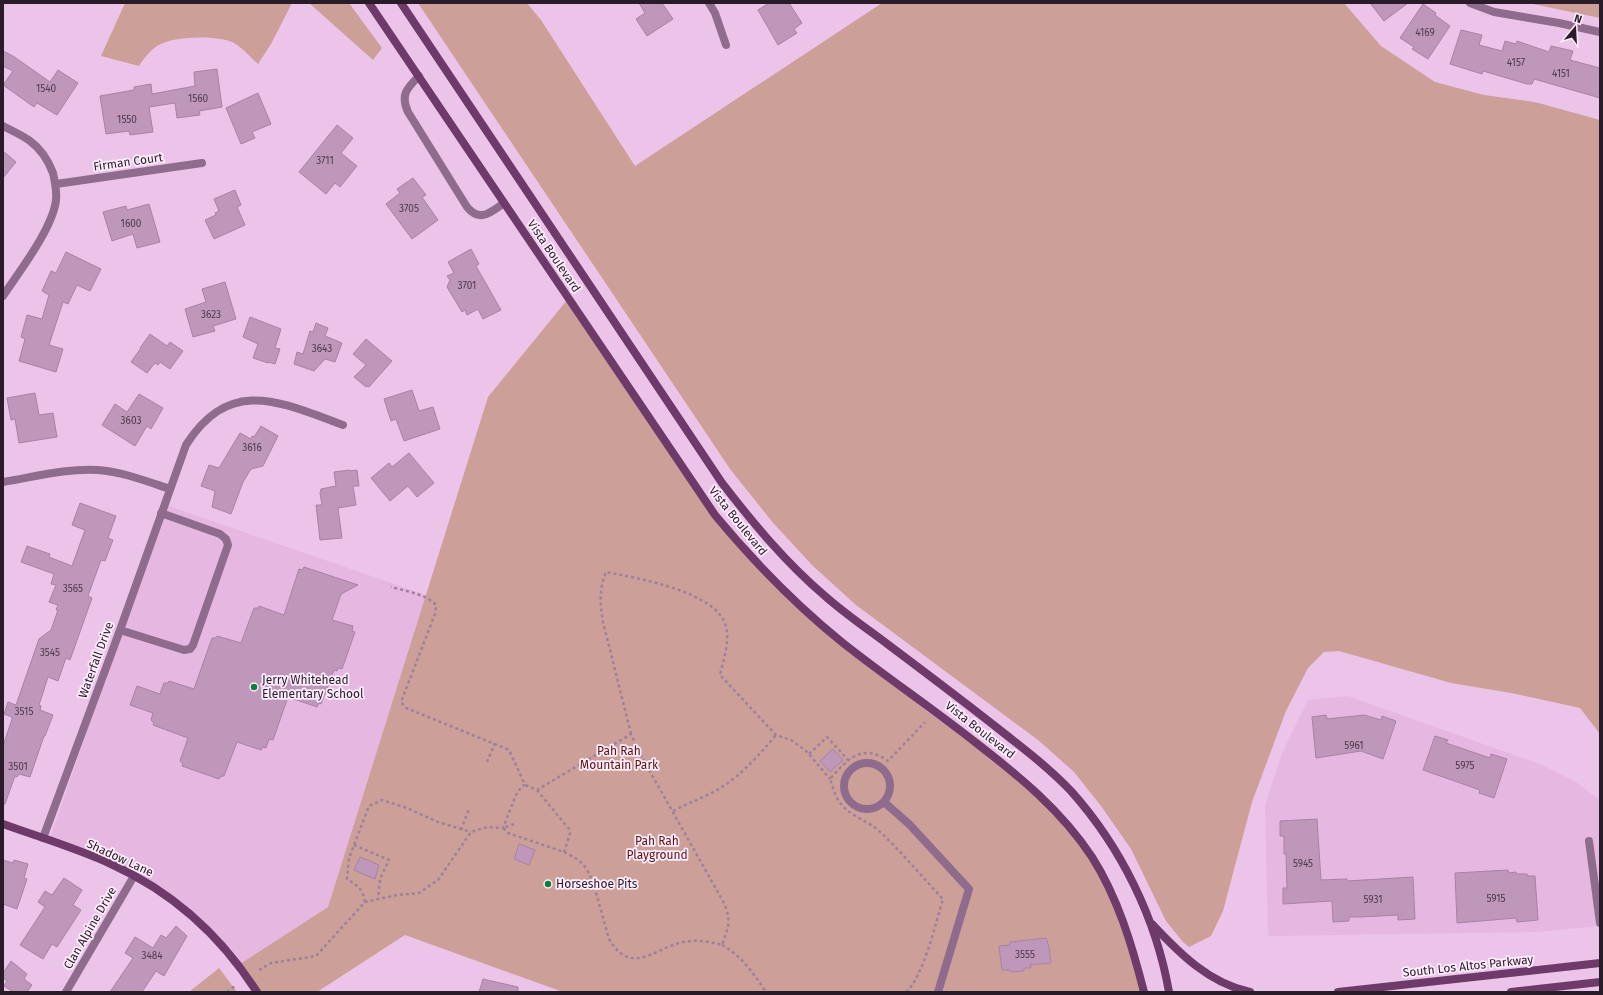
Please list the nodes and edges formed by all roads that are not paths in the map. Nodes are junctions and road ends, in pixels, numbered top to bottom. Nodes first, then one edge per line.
1 (369, 3) edge
2 (401, 3) edge
3 (709, 3) edge
4 (1470, 3) edge
5 (1600, 32) edge
6 (726, 45) dead end
7 (419, 76) junction
8 (3, 126) edge
9 (202, 163) dead end
10 (56, 184) junction
11 (504, 203) junction
12 (3, 296) edge
13 (343, 424) dead end
14 (3, 482) edge
15 (170, 489) junction
16 (161, 513) junction
17 (120, 630) junction
18 (884, 802) junction
19 (3, 824) edge
20 (43, 838) junction
21 (1589, 841) dead end
22 (134, 876) junction
23 (1149, 921) junction
24 (1600, 923) edge
25 (1600, 963) edge
26 (1600, 982) edge
27 (66, 992) edge
28 (257, 992) edge
29 (938, 992) edge
30 (1144, 992) edge
31 (1170, 992) edge
32 (1250, 992) edge
33 (1338, 992) edge
34 (1511, 992) edge

1 - 7 main road, Vista Boulevard
2 - 23 main road, Vista Boulevard
3 - 6 street
4 - 5 street
7 - 11 main road, Vista Boulevard
7 - 11 street
8 - 10 street
9 - 10 street, Firman Court
10 - 12 street
11 - 30 main road, Vista Boulevard
13 - 15 street, Waterfall Drive
14 - 15 street
15 - 16 street, Waterfall Drive
16 - 17 street, Waterfall Drive
16 - 17 street
17 - 20 street, Waterfall Drive
18 - 18 street
18 - 29 street
19 - 20 main road, Shadow Lane
20 - 22 main road, Shadow Lane
21 - 24 street
22 - 27 street, Clan Alpine Drive
22 - 28 main road, Shadow Lane
23 - 31 main road, Vista Boulevard
23 - 32 main road
25 - 33 main road, South Los Altos Parkway
26 - 34 main road

